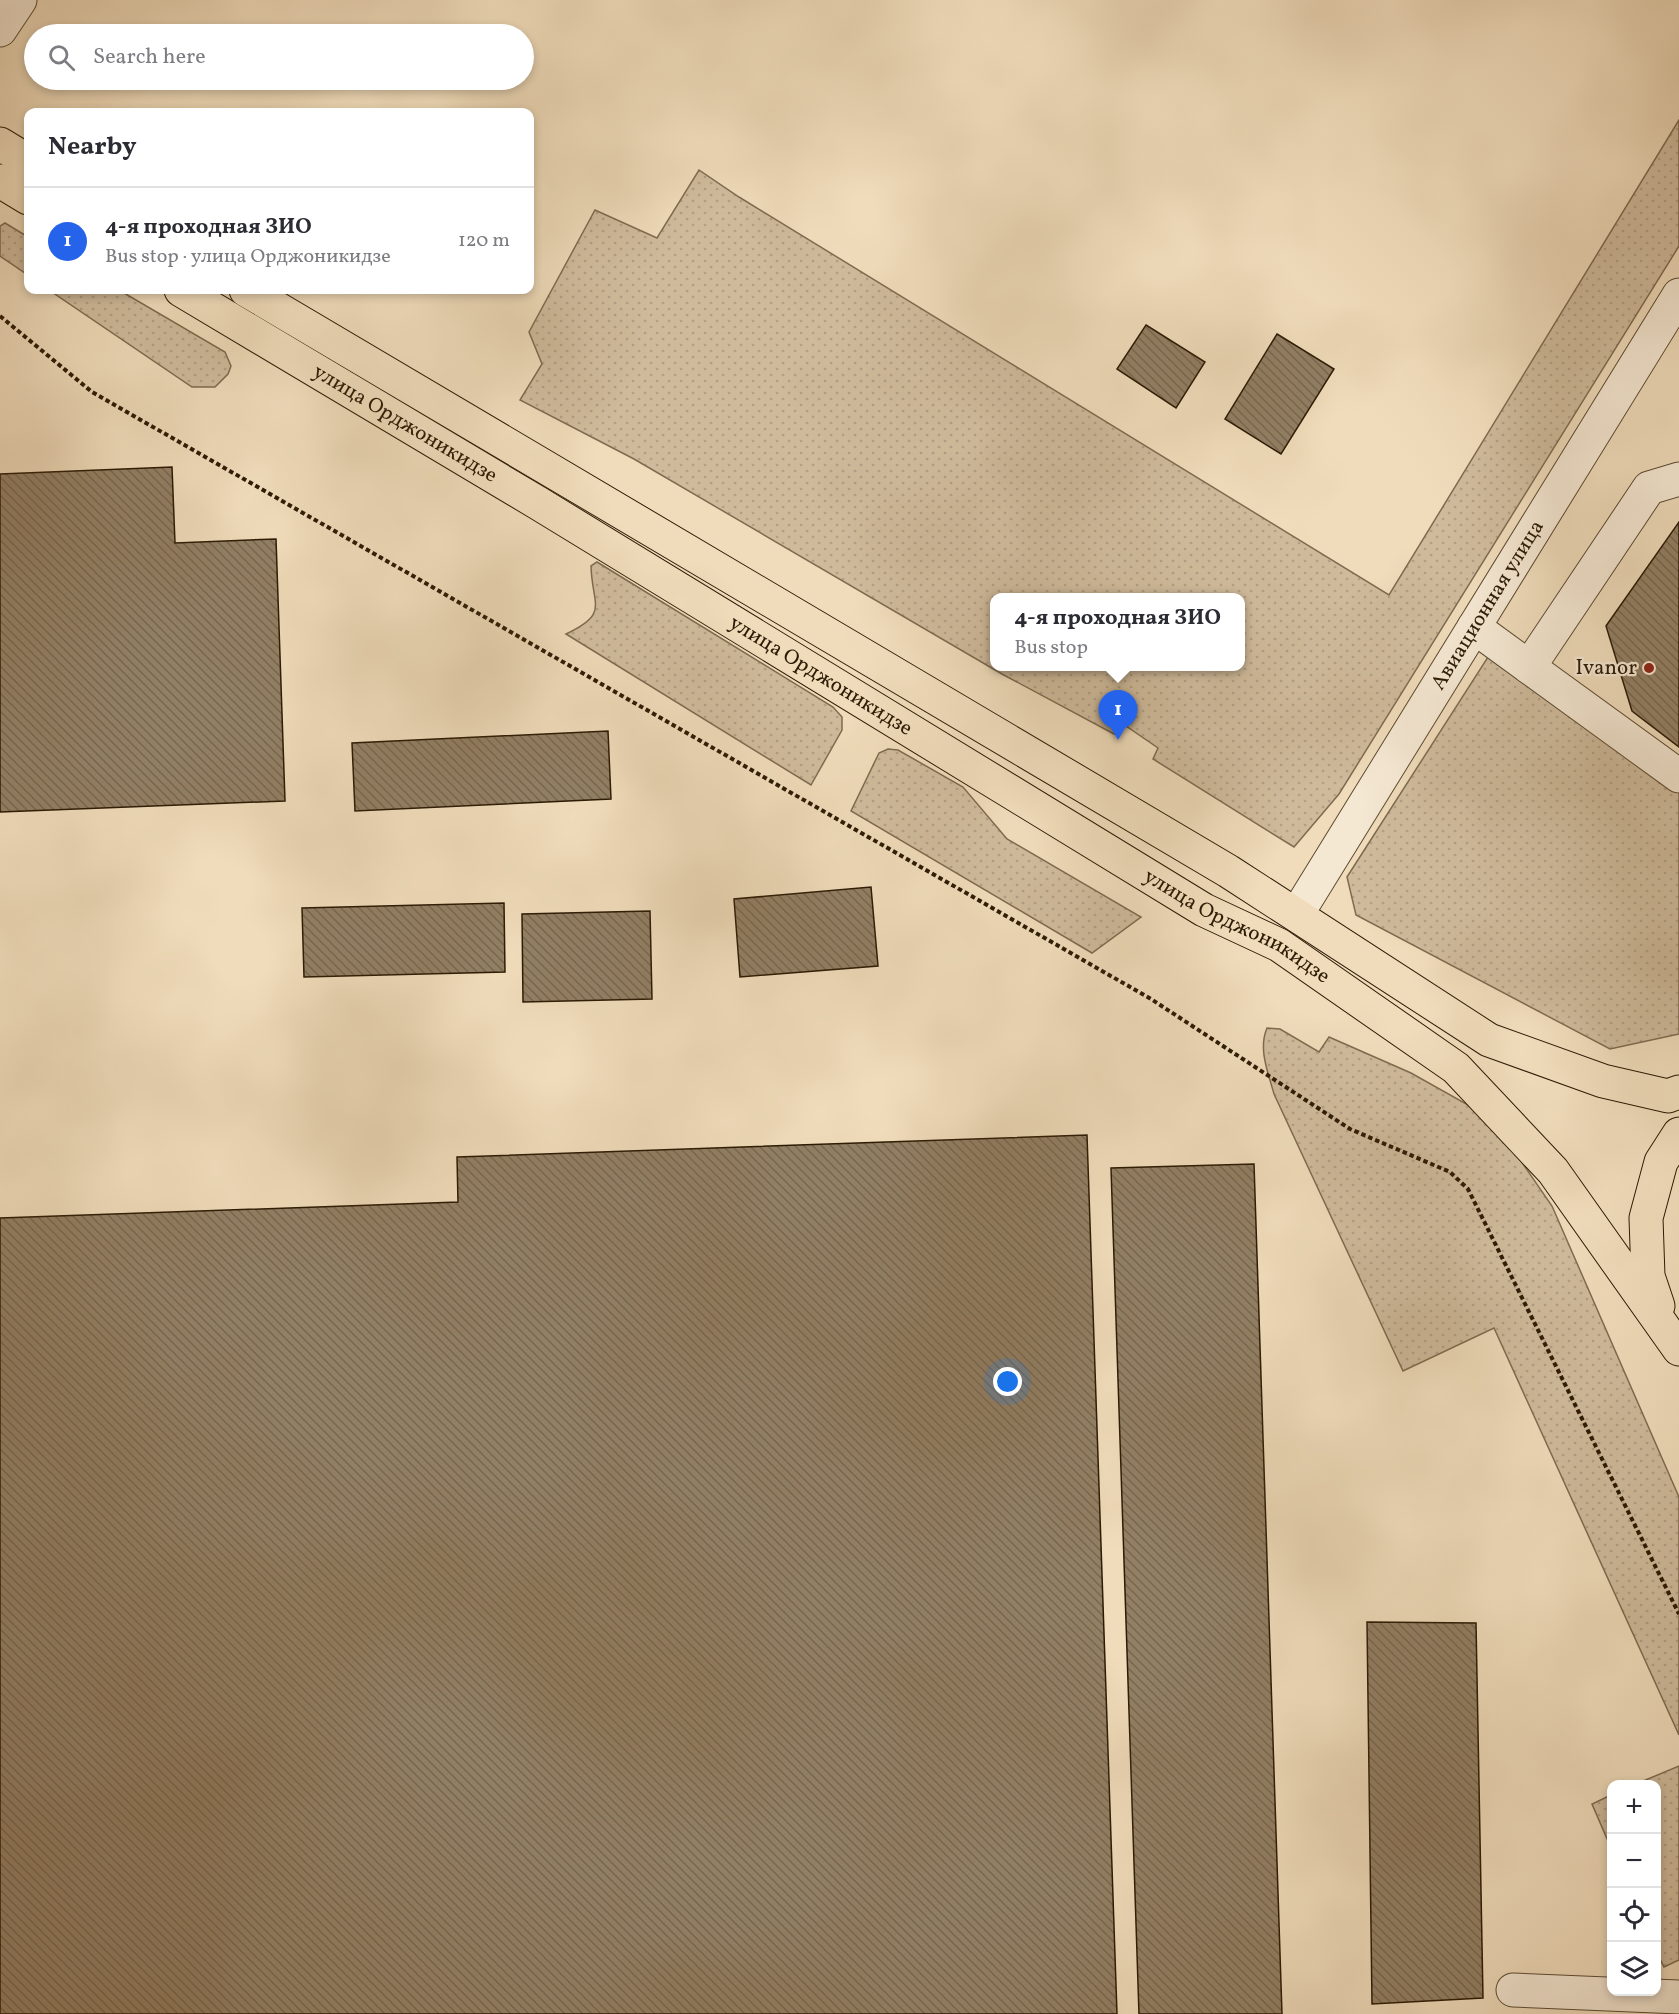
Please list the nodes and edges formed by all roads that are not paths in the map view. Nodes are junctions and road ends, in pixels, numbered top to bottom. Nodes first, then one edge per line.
1 (20, 0) edge
2 (0, 30) edge
3 (0, 144) edge
4 (24, 158) edge
5 (0, 181) edge
6 (24, 196) edge
7 (188, 294) edge
8 (253, 294) edge
9 (1679, 295) edge
10 (1679, 479) edge
11 (1474, 627) junction
12 (1529, 666) junction
13 (1679, 776) edge
14 (1297, 914) junction
15 (1679, 1092) edge
16 (1679, 1134) edge
17 (1673, 1340) edge
18 (1679, 1365) edge
19 (1513, 1990) dead end
20 (1679, 1997) edge

1 - 2 street
3 - 4 main road
5 - 6 main road
7 - 17 main road, улица Орджоникидзе
8 - 14 main road, улица Орджоникидзе
9 - 11 street, Авиационная улица
10 - 12 street
11 - 12 street
11 - 14 street, Авиационная улица
12 - 13 street
14 - 15 main road, улица Орджоникидзе
16 - 17 main road
17 - 18 street
19 - 20 street

